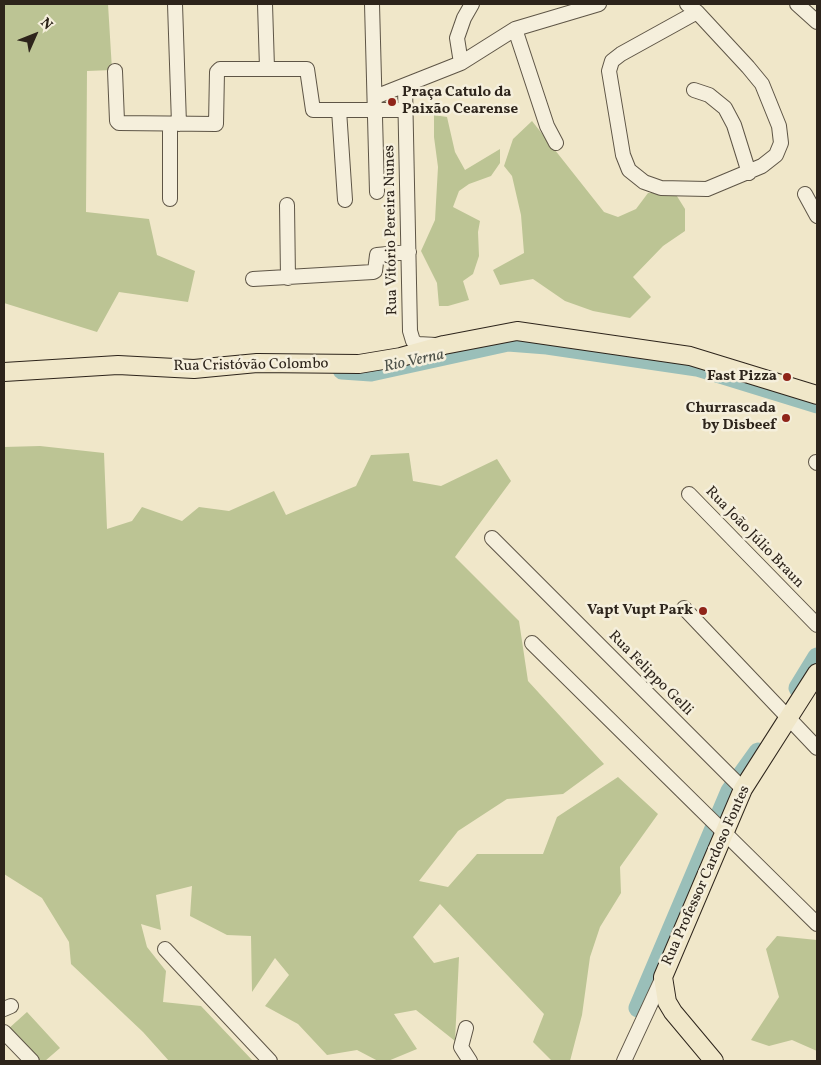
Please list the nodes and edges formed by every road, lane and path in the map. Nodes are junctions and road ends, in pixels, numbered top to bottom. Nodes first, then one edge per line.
1 (175, 4) edge
2 (265, 4) edge
3 (372, 4) edge
4 (472, 4) edge
5 (599, 4) edge
6 (797, 4) edge
7 (692, 8) edge
8 (817, 22) edge
9 (515, 29) junction
10 (461, 63) junction
11 (267, 68) junction
12 (115, 71) dead end
13 (405, 86) junction
14 (694, 90) dead end
15 (375, 104) junction
16 (338, 110) junction
17 (407, 110) junction
18 (174, 124) junction
19 (556, 143) dead end
20 (749, 173) junction
21 (377, 192) dead end
22 (805, 194) dead end
23 (170, 199) dead end
24 (345, 200) dead end
25 (286, 205) dead end
26 (817, 216) edge
27 (409, 252) junction
28 (288, 278) junction
29 (253, 279) dead end
30 (444, 345) junction
31 (4, 372) edge
32 (817, 395) edge
33 (689, 494) dead end
34 (492, 538) dead end
35 (684, 608) dead end
36 (817, 625) edge
37 (532, 643) dead end
38 (817, 673) edge
39 (788, 719) junction
40 (817, 748) edge
41 (743, 789) junction
42 (724, 831) junction
43 (817, 924) edge
44 (165, 949) dead end
45 (663, 977) junction
46 (646, 1014) junction
47 (678, 1019) junction
48 (466, 1028) dead end
49 (4, 1032) edge
50 (32, 1061) edge
51 (270, 1061) edge
52 (470, 1061) edge
53 (624, 1061) edge
54 (714, 1061) edge

1 - 18 street
2 - 11 street
3 - 15 street
4 - 10 street
5 - 9 street
6 - 8 street
7 - 20 street
7 - 20 street
9 - 10 street
9 - 19 street
10 - 13 street
11 - 16 street
11 - 18 street
12 - 18 street
13 - 15 street
13 - 17 street, Rua Vitório Pereira Nunes
14 - 20 street
15 - 16 street
15 - 17 street
15 - 21 street
16 - 24 street
17 - 27 street, Rua Vitório Pereira Nunes
18 - 23 street
22 - 26 street
25 - 28 street
27 - 28 street
27 - 30 street, Rua Vitório Pereira Nunes
28 - 29 street
30 - 31 main road, Rua Cristóvão Colombo
30 - 32 main road, Rua Cristóvão Colombo
33 - 36 street, Rua João Júlio Braun
34 - 41 street, Rua Felippo Gelli
35 - 39 street
37 - 42 street
38 - 39 main road, Rua Professor Cardoso Fontes
39 - 40 street
39 - 41 main road, Rua Professor Cardoso Fontes
41 - 42 main road, Rua Professor Cardoso Fontes
42 - 43 street
42 - 45 main road, Rua Professor Cardoso Fontes
44 - 51 street
45 - 46 street, Rua Professor Cardoso Fontes
45 - 47 main road
46 - 47 street
46 - 53 street, Rua Professor Cardoso Fontes
47 - 54 main road
48 - 52 street
49 - 50 street

